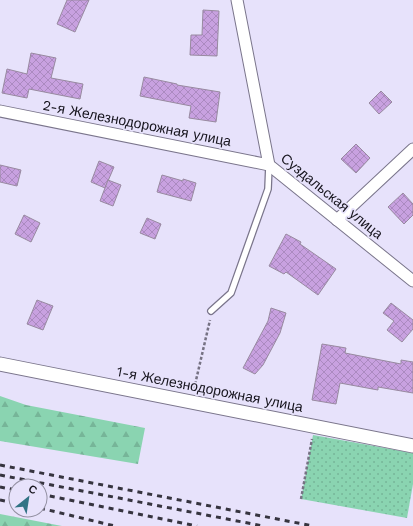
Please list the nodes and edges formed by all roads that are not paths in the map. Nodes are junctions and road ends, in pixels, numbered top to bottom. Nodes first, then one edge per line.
1 (237, 0) edge
2 (0, 111) edge
3 (413, 149) edge
4 (269, 165) junction
5 (338, 220) junction
6 (413, 281) edge
7 (211, 311) road end
8 (0, 364) edge
9 (413, 446) edge

1 - 4 street, Суздальская улица
2 - 4 street, 2-я Железнодорожная улица
3 - 5 street
4 - 5 street, Суздальская улица
4 - 7 lane
5 - 6 street, Суздальская улица
8 - 9 street, 1-я Железнодорожная улица

